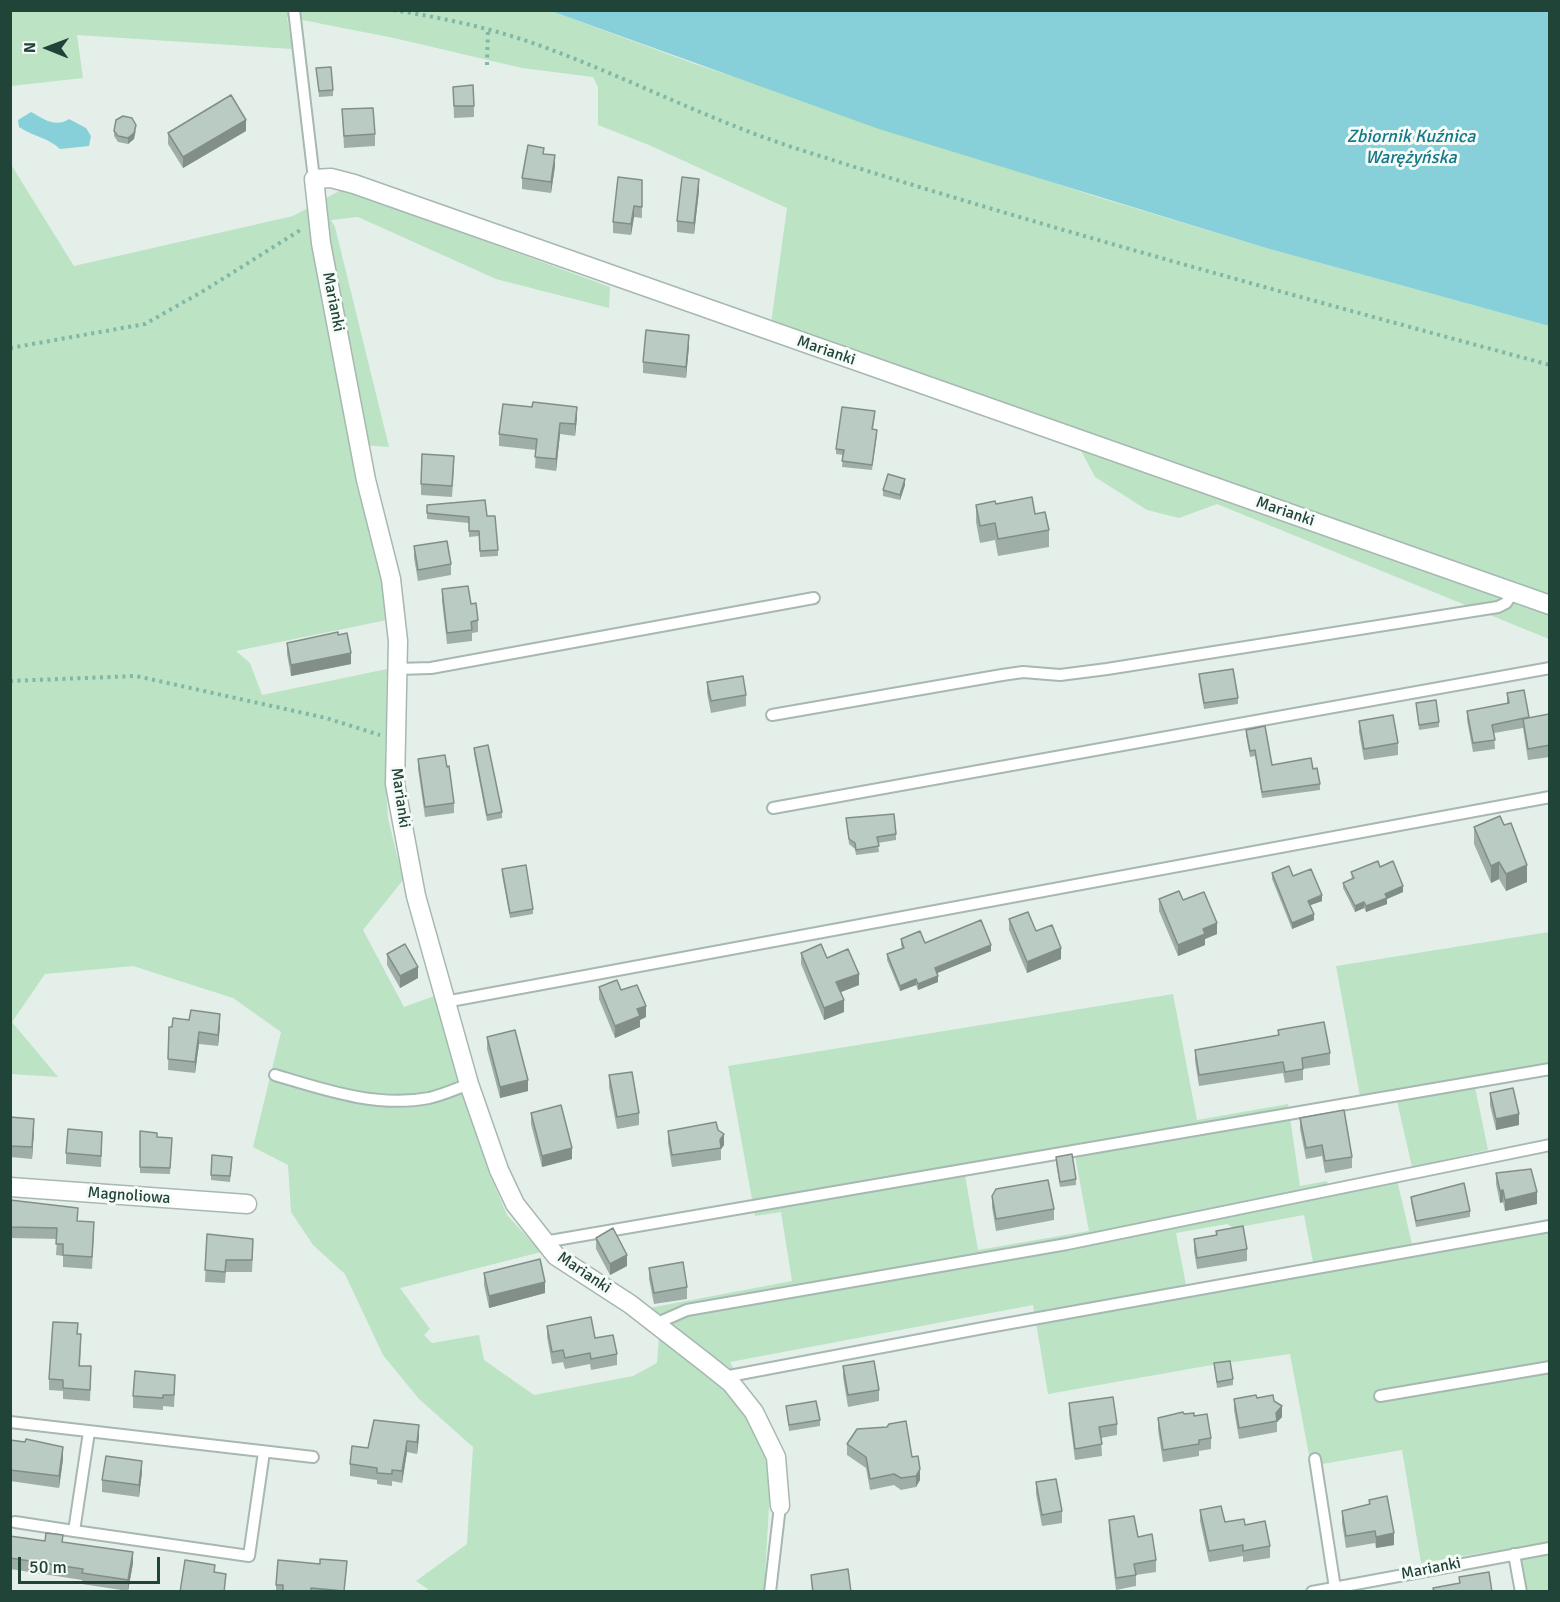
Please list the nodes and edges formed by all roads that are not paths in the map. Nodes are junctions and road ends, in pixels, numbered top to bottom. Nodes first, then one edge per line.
1 (294, 10) edge
2 (314, 179) junction
3 (1513, 592) junction
4 (814, 598) dead end
5 (1550, 605) edge
6 (1550, 668) edge
7 (397, 669) junction
8 (772, 715) dead end
9 (1550, 797) edge
10 (773, 808) dead end
11 (445, 1002) junction
12 (1550, 1069) edge
13 (275, 1075) dead end
14 (469, 1084) junction
15 (1550, 1145) edge
16 (10, 1187) edge
17 (247, 1204) dead end
18 (1550, 1226) edge
19 (543, 1242) junction
20 (655, 1324) junction
21 (1550, 1367) edge
22 (724, 1377) junction
23 (1380, 1396) dead end
24 (10, 1422) edge
25 (88, 1431) junction
26 (264, 1452) junction
27 (313, 1457) dead end
28 (1315, 1459) dead end
29 (780, 1506) joint
30 (15, 1522) dead end
31 (74, 1531) junction
32 (1550, 1548) edge
33 (1514, 1554) junction
34 (1324, 1590) edge
35 (770, 1592) edge
36 (1521, 1592) edge

1 - 2 lane
2 - 3 street, Marianki
2 - 7 street, Marianki
3 - 5 street, Marianki
3 - 8 lane
4 - 7 lane
6 - 10 lane
7 - 11 street, Marianki
9 - 11 lane
11 - 14 street, Marianki
12 - 19 lane
13 - 14 lane
14 - 19 street, Marianki
15 - 20 lane
16 - 17 street, Magnoliowa
18 - 22 lane
19 - 20 street, Marianki
20 - 22 street, Marianki
21 - 23 lane
22 - 29 street, Marianki
24 - 25 lane
25 - 26 lane
25 - 31 lane
26 - 27 lane
26 - 31 lane
28 - 34 lane
29 - 35 lane, Marianki
30 - 31 lane
32 - 33 lane, Marianki
33 - 34 lane, Marianki
33 - 36 lane

